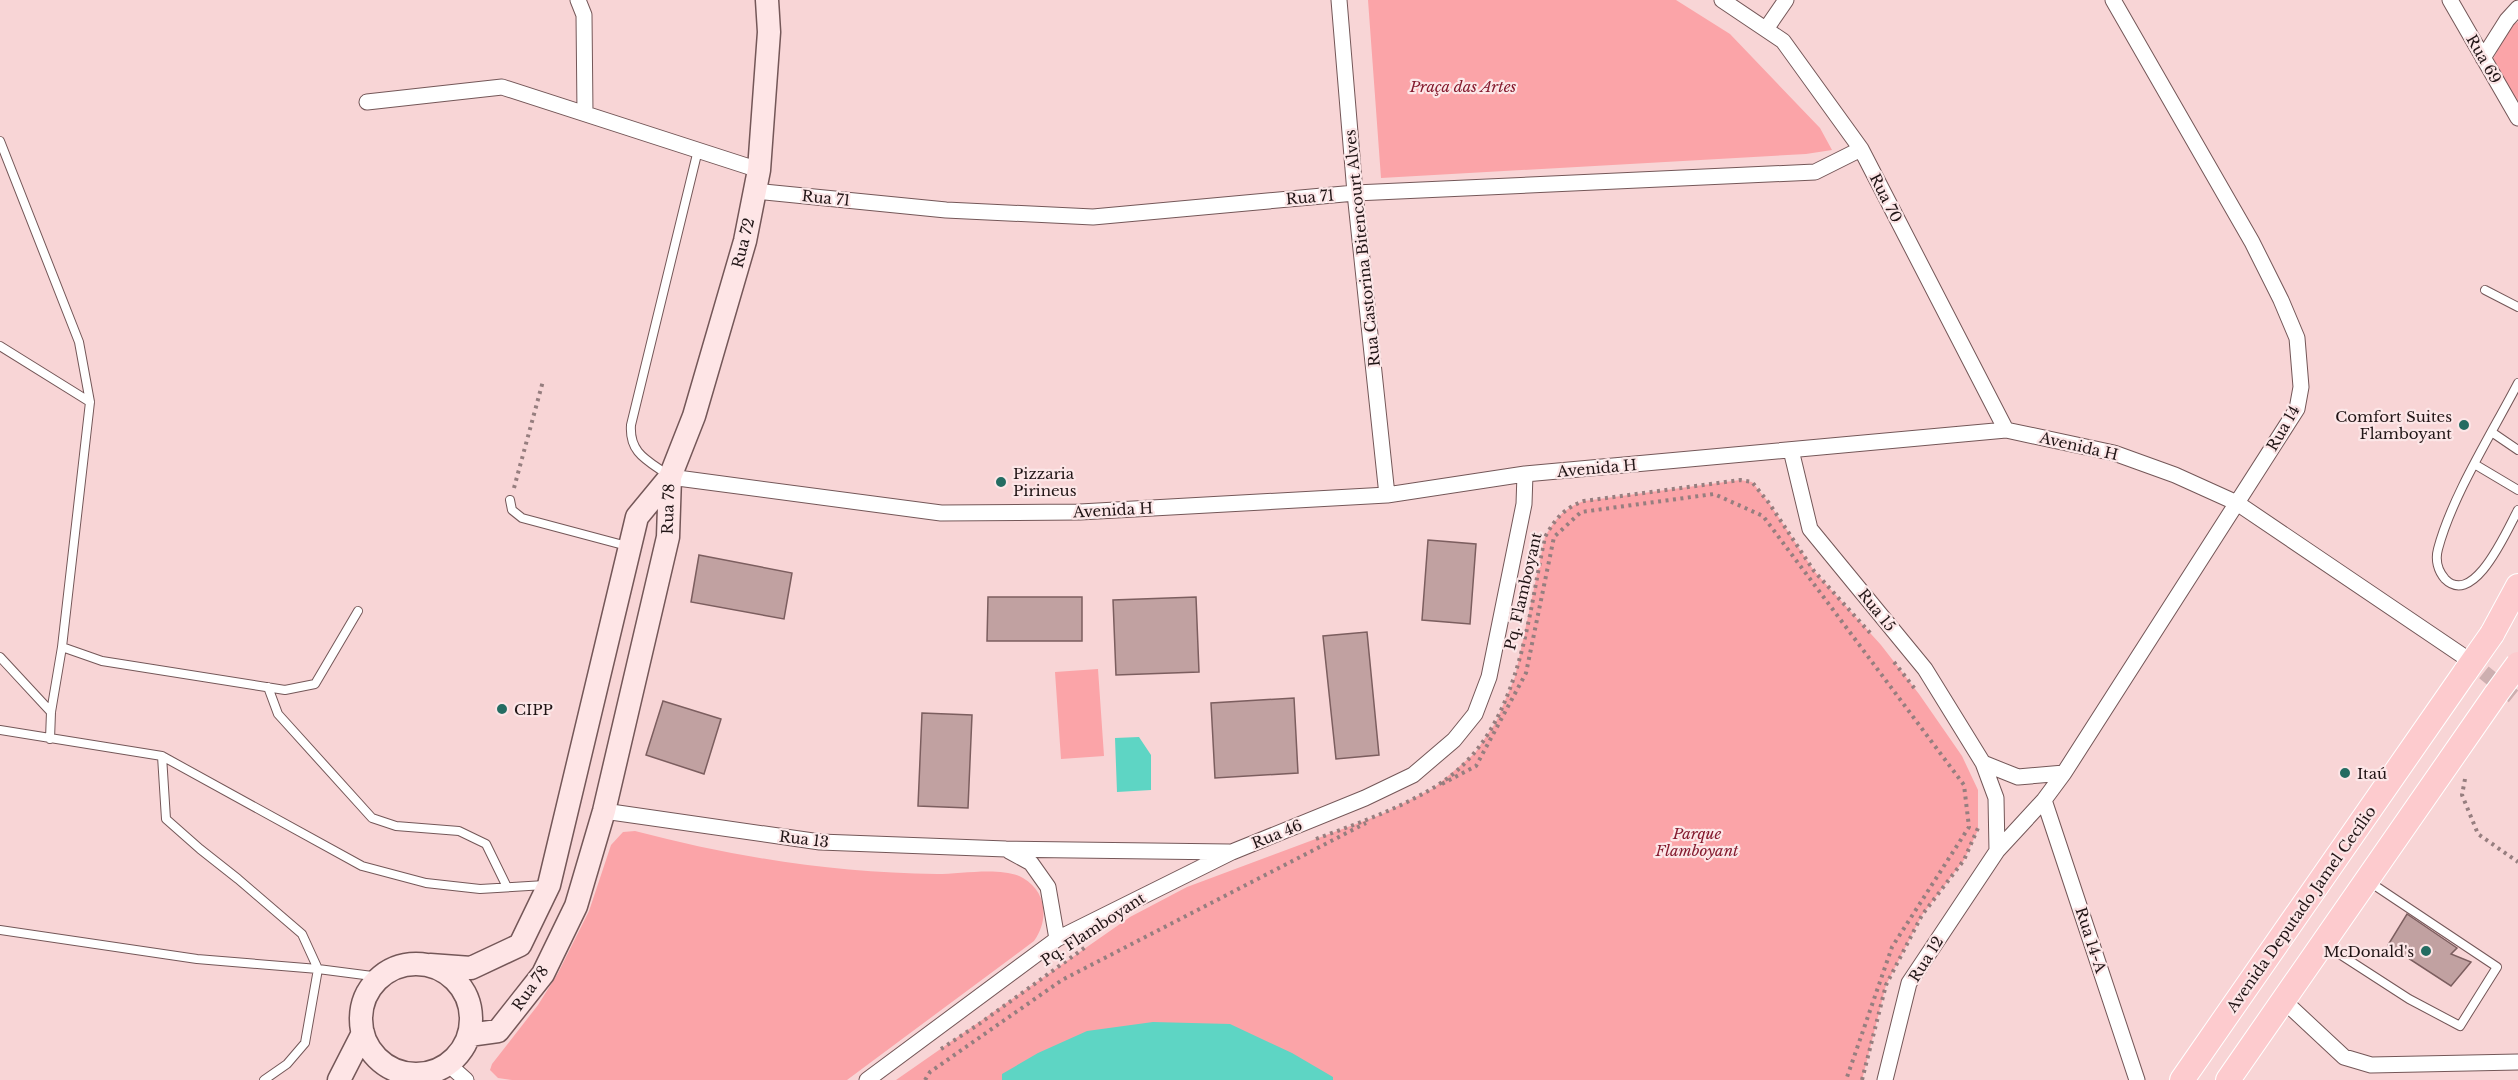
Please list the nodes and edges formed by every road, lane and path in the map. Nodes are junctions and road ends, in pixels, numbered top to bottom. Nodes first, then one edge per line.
1 (578, 0) edge
2 (767, 0) edge
3 (1340, 0) edge
4 (1722, 0) edge
5 (1786, 0) edge
6 (2113, 0) edge
7 (2450, 0) edge
8 (2518, 8) edge
9 (1766, 28) junction
10 (2484, 58) junction
11 (367, 102) dead end
12 (585, 113) junction
13 (2518, 118) edge
14 (0, 141) edge
15 (1861, 149) junction
16 (698, 150) junction
17 (757, 180) junction
18 (1355, 193) junction
19 (2485, 290) dead end
20 (2518, 307) edge
21 (0, 346) edge
22 (543, 381) dead end
23 (2518, 383) edge
24 (90, 402) junction
25 (2006, 430) junction
26 (2493, 432) junction
27 (1791, 450) junction
28 (2518, 450) edge
29 (2476, 465) junction
30 (1525, 474) junction
31 (670, 477) junction
32 (2518, 490) edge
33 (1387, 495) junction
34 (510, 500) joint
35 (2237, 503) junction
36 (2518, 510) edge
37 (629, 546) junction
38 (2518, 586) edge
39 (358, 612) dead end
40 (1873, 636) dead end
41 (62, 647) junction
42 (0, 657) edge
43 (1893, 661) dead end
44 (2518, 664) edge
45 (2466, 665) junction
46 (268, 687) junction
47 (1918, 694) dead end
48 (51, 712) junction
49 (0, 730) edge
50 (50, 739) junction
51 (162, 756) junction
52 (1983, 763) junction
53 (2447, 765) junction
54 (2064, 773) junction
55 (1435, 787) junction
56 (2044, 800) junction
57 (603, 811) junction
58 (1978, 820) dead end
59 (1307, 842) dead end
60 (1006, 849) junction
61 (1996, 851) junction
62 (1232, 852) junction
63 (2518, 862) edge
64 (2367, 880) junction
65 (549, 885) junction
66 (507, 887) junction
67 (0, 930) edge
68 (1057, 939) junction
69 (1093, 942) dead end
70 (2323, 943) junction
71 (430, 965) junction
72 (318, 969) junction
73 (380, 977) junction
74 (2284, 1001) junction
75 (363, 1033) junction
76 (469, 1035) junction
77 (932, 1055) dead end
78 (2518, 1062) edge
79 (448, 1064) junction
80 (419, 1077) edge
81 (264, 1080) edge
82 (339, 1080) edge
83 (466, 1080) edge
84 (867, 1080) edge
85 (925, 1080) edge
86 (1846, 1080) edge
87 (1862, 1080) edge
88 (1885, 1080) edge
89 (2137, 1080) edge
90 (2182, 1080) edge
91 (2228, 1080) edge

1 - 12 street
2 - 17 main road, Rua 72
3 - 18 street, Rua Castorina Bitencourt Alves
4 - 9 street, Rua 70
5 - 9 street
6 - 35 street, Rua 14
7 - 10 street, Rua 69
8 - 10 street
9 - 15 street, Rua 70
10 - 13 street, Rua 69
11 - 12 street, Rua 71
12 - 16 street, Rua 71
14 - 24 lane
15 - 18 street, Rua 71
15 - 25 street, Rua 70
16 - 17 street, Rua 71
16 - 31 lane
17 - 18 street, Rua 71
17 - 31 main road, Rua 72
18 - 33 street, Rua Castorina Bitencourt Alves
19 - 20 lane
21 - 24 lane
22 - 34 path
23 - 26 lane
24 - 41 lane
25 - 27 street, Avenida H
25 - 35 street, Avenida H
26 - 28 lane
26 - 29 lane
27 - 30 street, Avenida H
27 - 52 street, Rua 15
29 - 32 lane
29 - 36 lane
30 - 33 street, Avenida H
30 - 62 street, Rua 46
31 - 33 street, Avenida H
31 - 37 main road, Rua 78
31 - 57 main road, Rua 78
34 - 37 lane
35 - 45 street, Avenida H
35 - 54 street, Rua 14
37 - 65 main road, Rua 78
38 - 45 main road, Avenida Deputado Jamel Cecílio, bridge
39 - 46 lane
40 - 55 path, Pq. Flamboyant
41 - 46 lane
41 - 48 lane
42 - 48 lane
43 - 47 path
44 - 53 main road, bridge
45 - 90 main road, Avenida Deputado Jamel Cecílio
46 - 66 lane
48 - 50 lane
49 - 50 lane
50 - 51 lane
51 - 66 lane
51 - 72 lane
52 - 54 street
52 - 61 street, Rua 15
53 - 63 path
53 - 64 main road
54 - 56 street, Rua 14
55 - 59 path, Pq. Flamboyant
55 - 85 path
55 - 86 path
56 - 61 street
56 - 89 street, Rua 14-A
57 - 60 street, Rua 13
57 - 76 main road, Rua 78
58 - 87 path
60 - 62 street, Rua 13
60 - 68 street, Rua 13
61 - 88 street, Rua 12
62 - 68 street, Rua 46
64 - 70 main road
64 - 70 lane
65 - 66 lane
65 - 71 main road, Rua 78
67 - 72 lane
68 - 84 street, Rua 46
69 - 77 path, Pq. Flamboyant
70 - 74 main road
71 - 73 main road
71 - 76 main road
72 - 73 lane
72 - 81 lane
73 - 75 main road
74 - 78 street
74 - 91 main road
75 - 80 main road
75 - 82 main road
76 - 79 main road
79 - 80 main road
79 - 83 street

